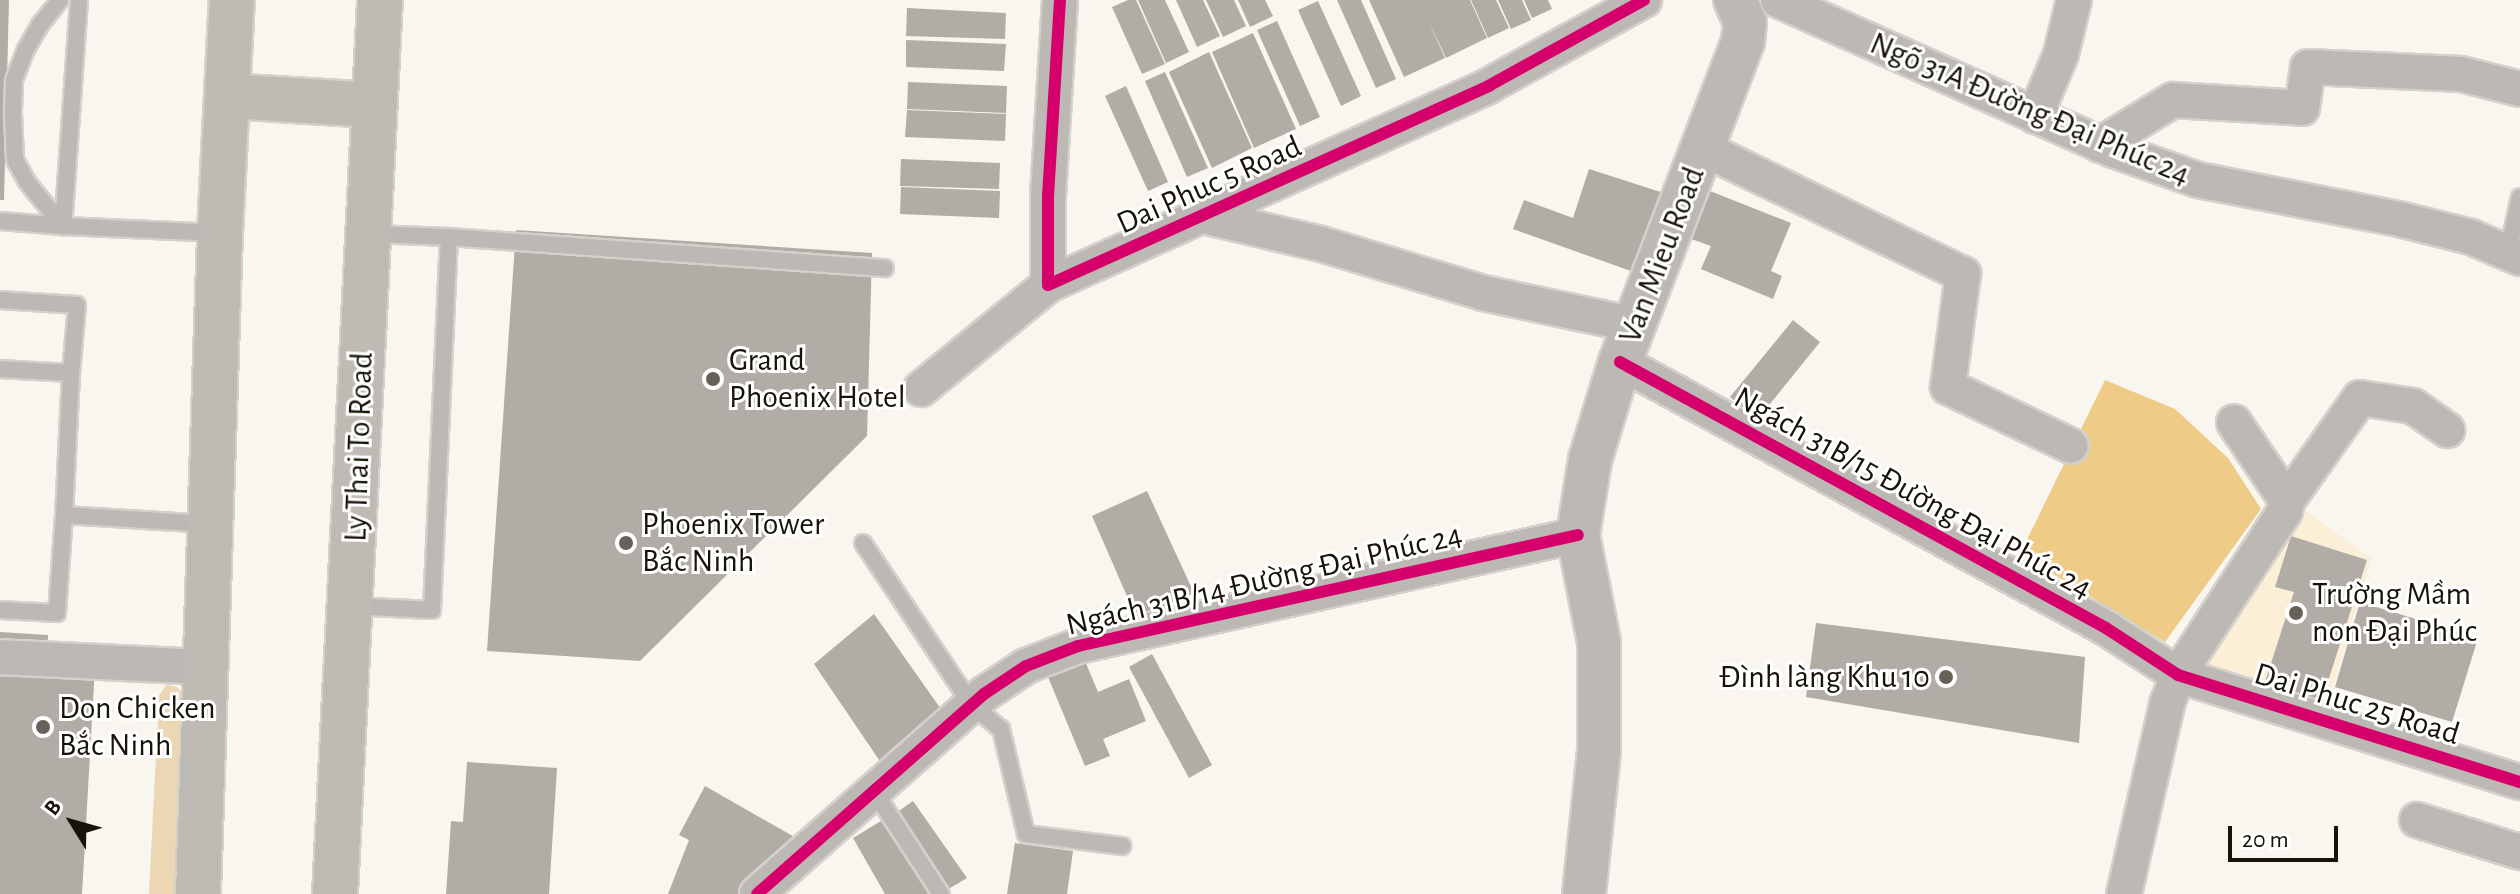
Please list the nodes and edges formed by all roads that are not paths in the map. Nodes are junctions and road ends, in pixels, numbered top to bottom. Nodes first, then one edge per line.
1 (60, 0) edge
2 (79, 0) edge
3 (232, 0) edge
4 (380, 0) edge
5 (1060, 0) edge
6 (1644, 0) edge
7 (1735, 0) edge
8 (1778, 0) edge
9 (2074, 0) edge
10 (2520, 89) edge
11 (229, 96) junction
12 (374, 105) junction
13 (2035, 116) junction
14 (2100, 145) junction
15 (1704, 149) junction
16 (2520, 197) edge
17 (1203, 216) junction
18 (0, 221) edge
19 (63, 226) junction
20 (220, 233) junction
21 (368, 234) junction
22 (449, 237) junction
23 (2514, 255) edge
24 (885, 268) dead end
25 (1048, 285) junction
26 (0, 300) edge
27 (1627, 343) junction
28 (0, 369) edge
29 (71, 373) junction
30 (921, 389) dead end
31 (2234, 422) dead end
32 (2447, 430) dead end
33 (2071, 446) dead end
34 (2287, 501) junction
35 (64, 515) junction
36 (212, 524) junction
37 (1578, 535) junction
38 (863, 543) dead end
39 (352, 606) junction
40 (0, 610) edge
41 (0, 657) edge
42 (207, 667) junction
43 (2178, 675) junction
44 (972, 705) junction
45 (2520, 782) edge
46 (874, 791) junction
47 (2417, 820) dead end
48 (1122, 846) dead end
49 (2520, 852) edge
50 (198, 894) edge
51 (335, 894) edge
52 (757, 894) edge
53 (941, 894) edge
54 (1584, 894) edge
55 (2124, 894) edge

1 - 19 lane
2 - 19 lane
3 - 11 main road
4 - 12 main road, Ly Thai To Road
5 - 25 street
6 - 17 street, Dai Phuc 5 Road
7 - 15 street, Van Mieu Road
8 - 13 street, Ngõ 31A Đường Đại Phúc 24
9 - 13 street
10 - 14 street
11 - 12 main road
11 - 20 main road
12 - 21 main road, Ly Thai To Road
13 - 14 street, Ngõ 31A Đường Đại Phúc 24
14 - 23 street, Ngõ 31A Đường Đại Phúc 24
15 - 27 street, Van Mieu Road
15 - 33 street
16 - 23 lane
17 - 25 street, Dai Phuc 5 Road
17 - 27 street, Ngách 31B/15 Đường Đại Phúc 24
18 - 19 lane
19 - 20 lane
20 - 36 main road
21 - 22 lane
21 - 39 main road, Ly Thai To Road
22 - 24 lane
22 - 39 lane
25 - 30 street, Dai Phuc 5 Road
26 - 29 lane
27 - 37 street, Van Mieu Road
27 - 43 street, Ngách 31B/15 Đường Đại Phúc 24
28 - 29 lane
29 - 35 lane
31 - 34 street
32 - 34 street
34 - 43 street
35 - 36 lane
35 - 40 lane
36 - 42 main road
37 - 44 street, Ngách 31B/14 Đường Đại Phúc 24
37 - 54 street, Van Mieu Road
38 - 44 lane
39 - 51 main road, Ly Thai To Road
41 - 42 street
42 - 50 main road
43 - 45 street, Dai Phuc 25 Road
43 - 55 street
44 - 46 street, Ngách 31B/14 Đường Đại Phúc 24
44 - 48 lane
46 - 52 street, Ngách 31B/14 Đường Đại Phúc 24
46 - 53 lane
47 - 49 street

